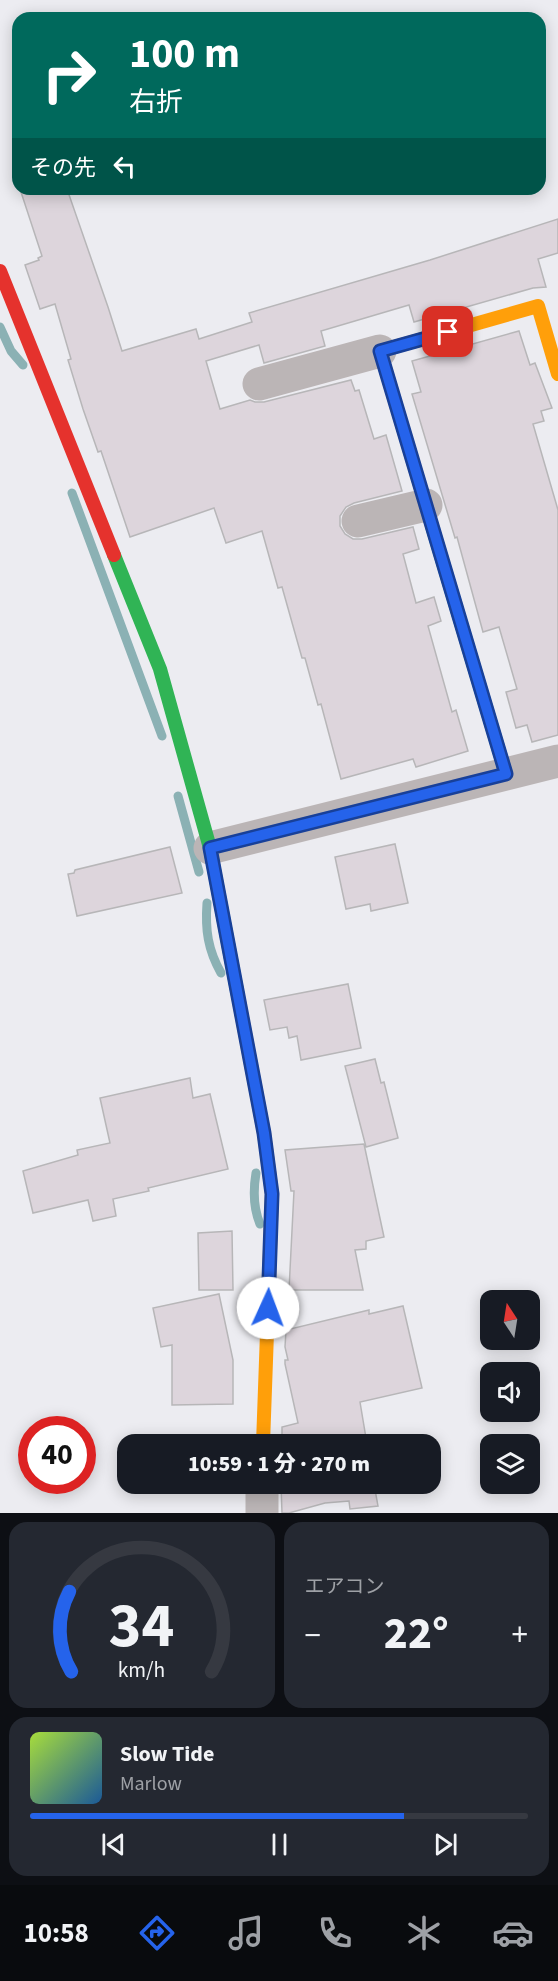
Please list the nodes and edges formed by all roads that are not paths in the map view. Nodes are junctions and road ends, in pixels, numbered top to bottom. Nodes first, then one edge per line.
1 (0, 271) edge
2 (548, 304) edge
3 (380, 351) junction
4 (558, 374) edge
5 (259, 384) dead end
6 (426, 505) junction
7 (358, 521) dead end
8 (558, 761) edge
9 (506, 774) junction
10 (210, 848) junction
11 (263, 1434) edge
12 (262, 1494) edge
13 (262, 1513) edge

1 - 10 street
2 - 3 street
2 - 4 street
3 - 5 street
3 - 6 street
6 - 7 street
6 - 9 street
8 - 9 street
9 - 10 street
10 - 11 street
12 - 13 street

